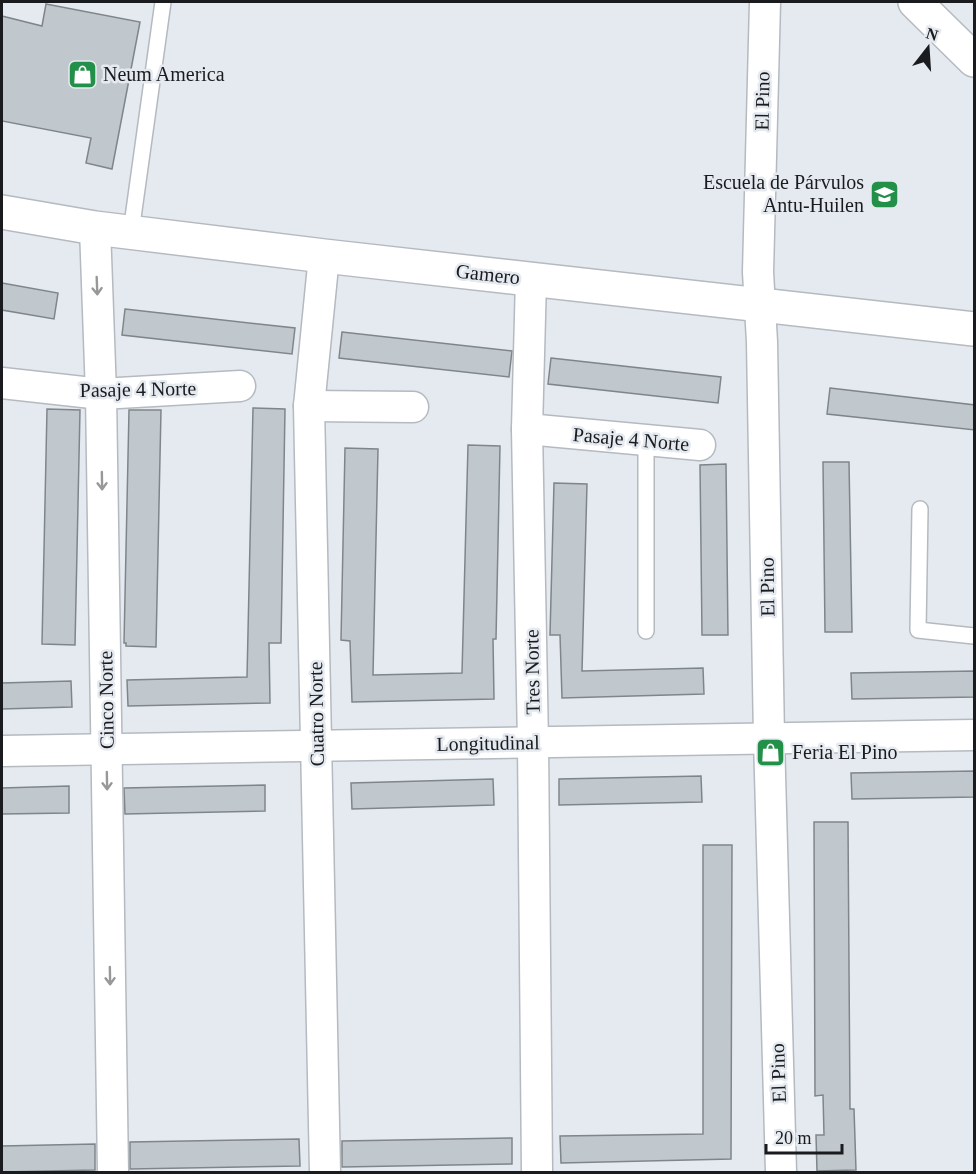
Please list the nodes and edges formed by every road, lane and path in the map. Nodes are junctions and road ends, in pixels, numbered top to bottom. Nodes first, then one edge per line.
1 (163, 2) edge
2 (765, 2) edge
3 (915, 2) edge
4 (975, 60) edge
5 (2, 212) edge
6 (95, 228) junction
7 (131, 232) junction
8 (324, 256) junction
9 (531, 279) junction
10 (759, 304) junction
11 (975, 328) edge
12 (2, 382) edge
13 (240, 386) dead end
14 (101, 394) junction
15 (309, 406) junction
16 (413, 407) dead end
17 (527, 429) junction
18 (646, 440) junction
19 (700, 445) dead end
20 (920, 509) dead end
21 (646, 630) dead end
22 (975, 636) edge
23 (975, 735) edge
24 (770, 738) junction
25 (533, 742) junction
26 (316, 746) junction
27 (106, 750) junction
28 (2, 752) edge
29 (113, 1173) edge
30 (325, 1173) edge
31 (537, 1173) edge
32 (781, 1173) edge

1 - 7 lane
2 - 10 street, El Pino
3 - 4 street
5 - 6 street, Gamero
6 - 7 street, Gamero
6 -> 14 street, Cinco Norte
7 - 8 street, Gamero
8 - 9 street, Gamero
8 - 15 street, Cuatro Norte
9 - 10 street, Gamero
9 - 17 street, Tres Norte
10 - 11 street, Gamero
10 - 24 street, El Pino
12 - 14 street, Pasaje 4 Norte
13 - 14 street, Pasaje 4 Norte
14 -> 27 street, Cinco Norte
15 - 16 street
15 - 26 street, Cuatro Norte
17 - 18 street, Pasaje 4 Norte
17 - 25 street, Tres Norte
18 - 19 street, Pasaje 4 Norte
18 - 21 lane
20 - 22 lane
23 - 24 street, Longitudinal
24 - 25 street, Longitudinal
24 - 32 street, El Pino
25 - 26 street, Longitudinal
25 - 31 street, Tres Norte
26 - 27 street, Longitudinal
26 - 30 street, Cuatro Norte
27 - 28 street, Longitudinal
27 -> 29 street, Cinco Norte

